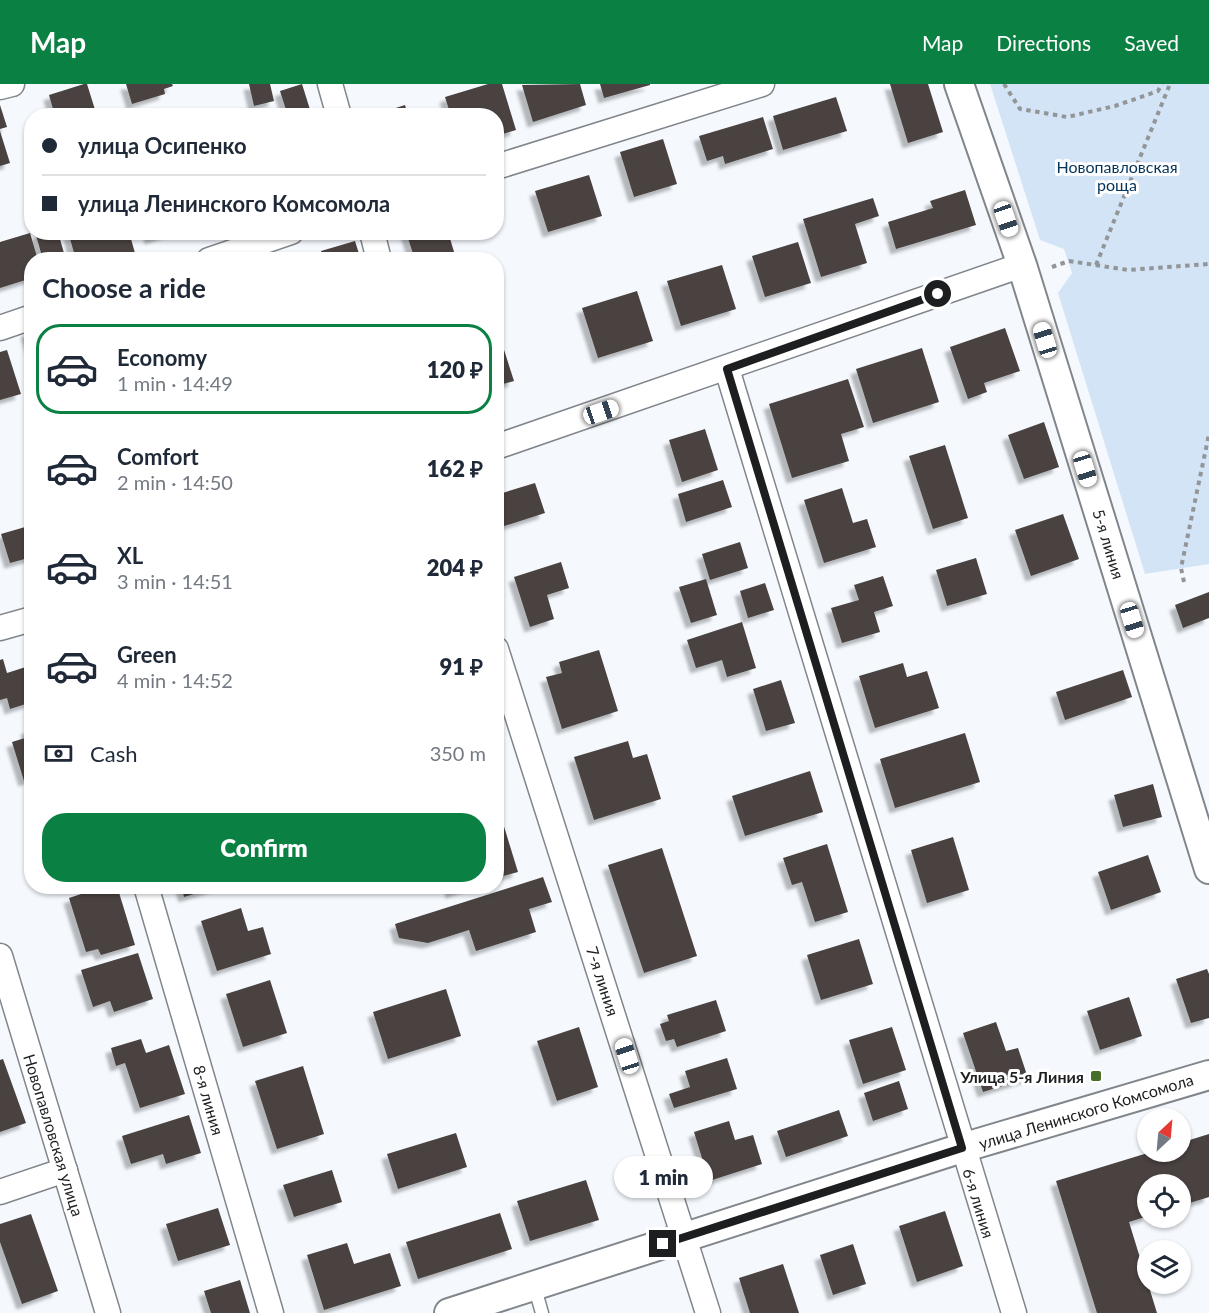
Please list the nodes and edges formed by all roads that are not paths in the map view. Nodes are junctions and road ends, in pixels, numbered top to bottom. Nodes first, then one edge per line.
1 (12, 84) edge
2 (330, 84) edge
3 (762, 84) edge
4 (959, 84) edge
5 (0, 87) edge
6 (337, 108) edge
7 (504, 165) edge
8 (268, 240) edge
9 (232, 252) edge
10 (1022, 265) junction
11 (24, 320) edge
12 (0, 328) edge
13 (727, 369) junction
14 (504, 444) edge
15 (24, 621) edge
16 (0, 628) edge
17 (504, 674) edge
18 (1209, 869) edge
19 (148, 894) edge
20 (0, 956) edge
21 (1209, 1075) edge
22 (962, 1148) junction
23 (64, 1170) junction
24 (0, 1192) edge
25 (685, 1237) junction
26 (534, 1285) junction
27 (108, 1313) edge
28 (271, 1313) edge
29 (449, 1313) edge
30 (542, 1313) edge
31 (708, 1313) edge
32 (1014, 1313) edge

1 - 5 street
2 - 6 street
3 - 7 street
4 - 10 street, 5-я линия
8 - 9 street
10 - 13 street
10 - 18 street, 5-я линия
11 - 12 street
13 - 14 street
13 - 22 street, 6-я линия
15 - 16 street
17 - 25 street, 7-я линия
19 - 28 street, 8-я линия
20 - 23 street, Новопавловская улица
21 - 22 street, улица Ленинского Комсомола
22 - 25 street, улица Ленинского Комсомола
22 - 32 street, 6-я линия
23 - 24 street
23 - 27 street, Новопавловская улица
25 - 26 street, улица Ленинского Комсомола
25 - 31 street, 7-я линия
26 - 29 street, улица Ленинского Комсомола
26 - 30 lane

